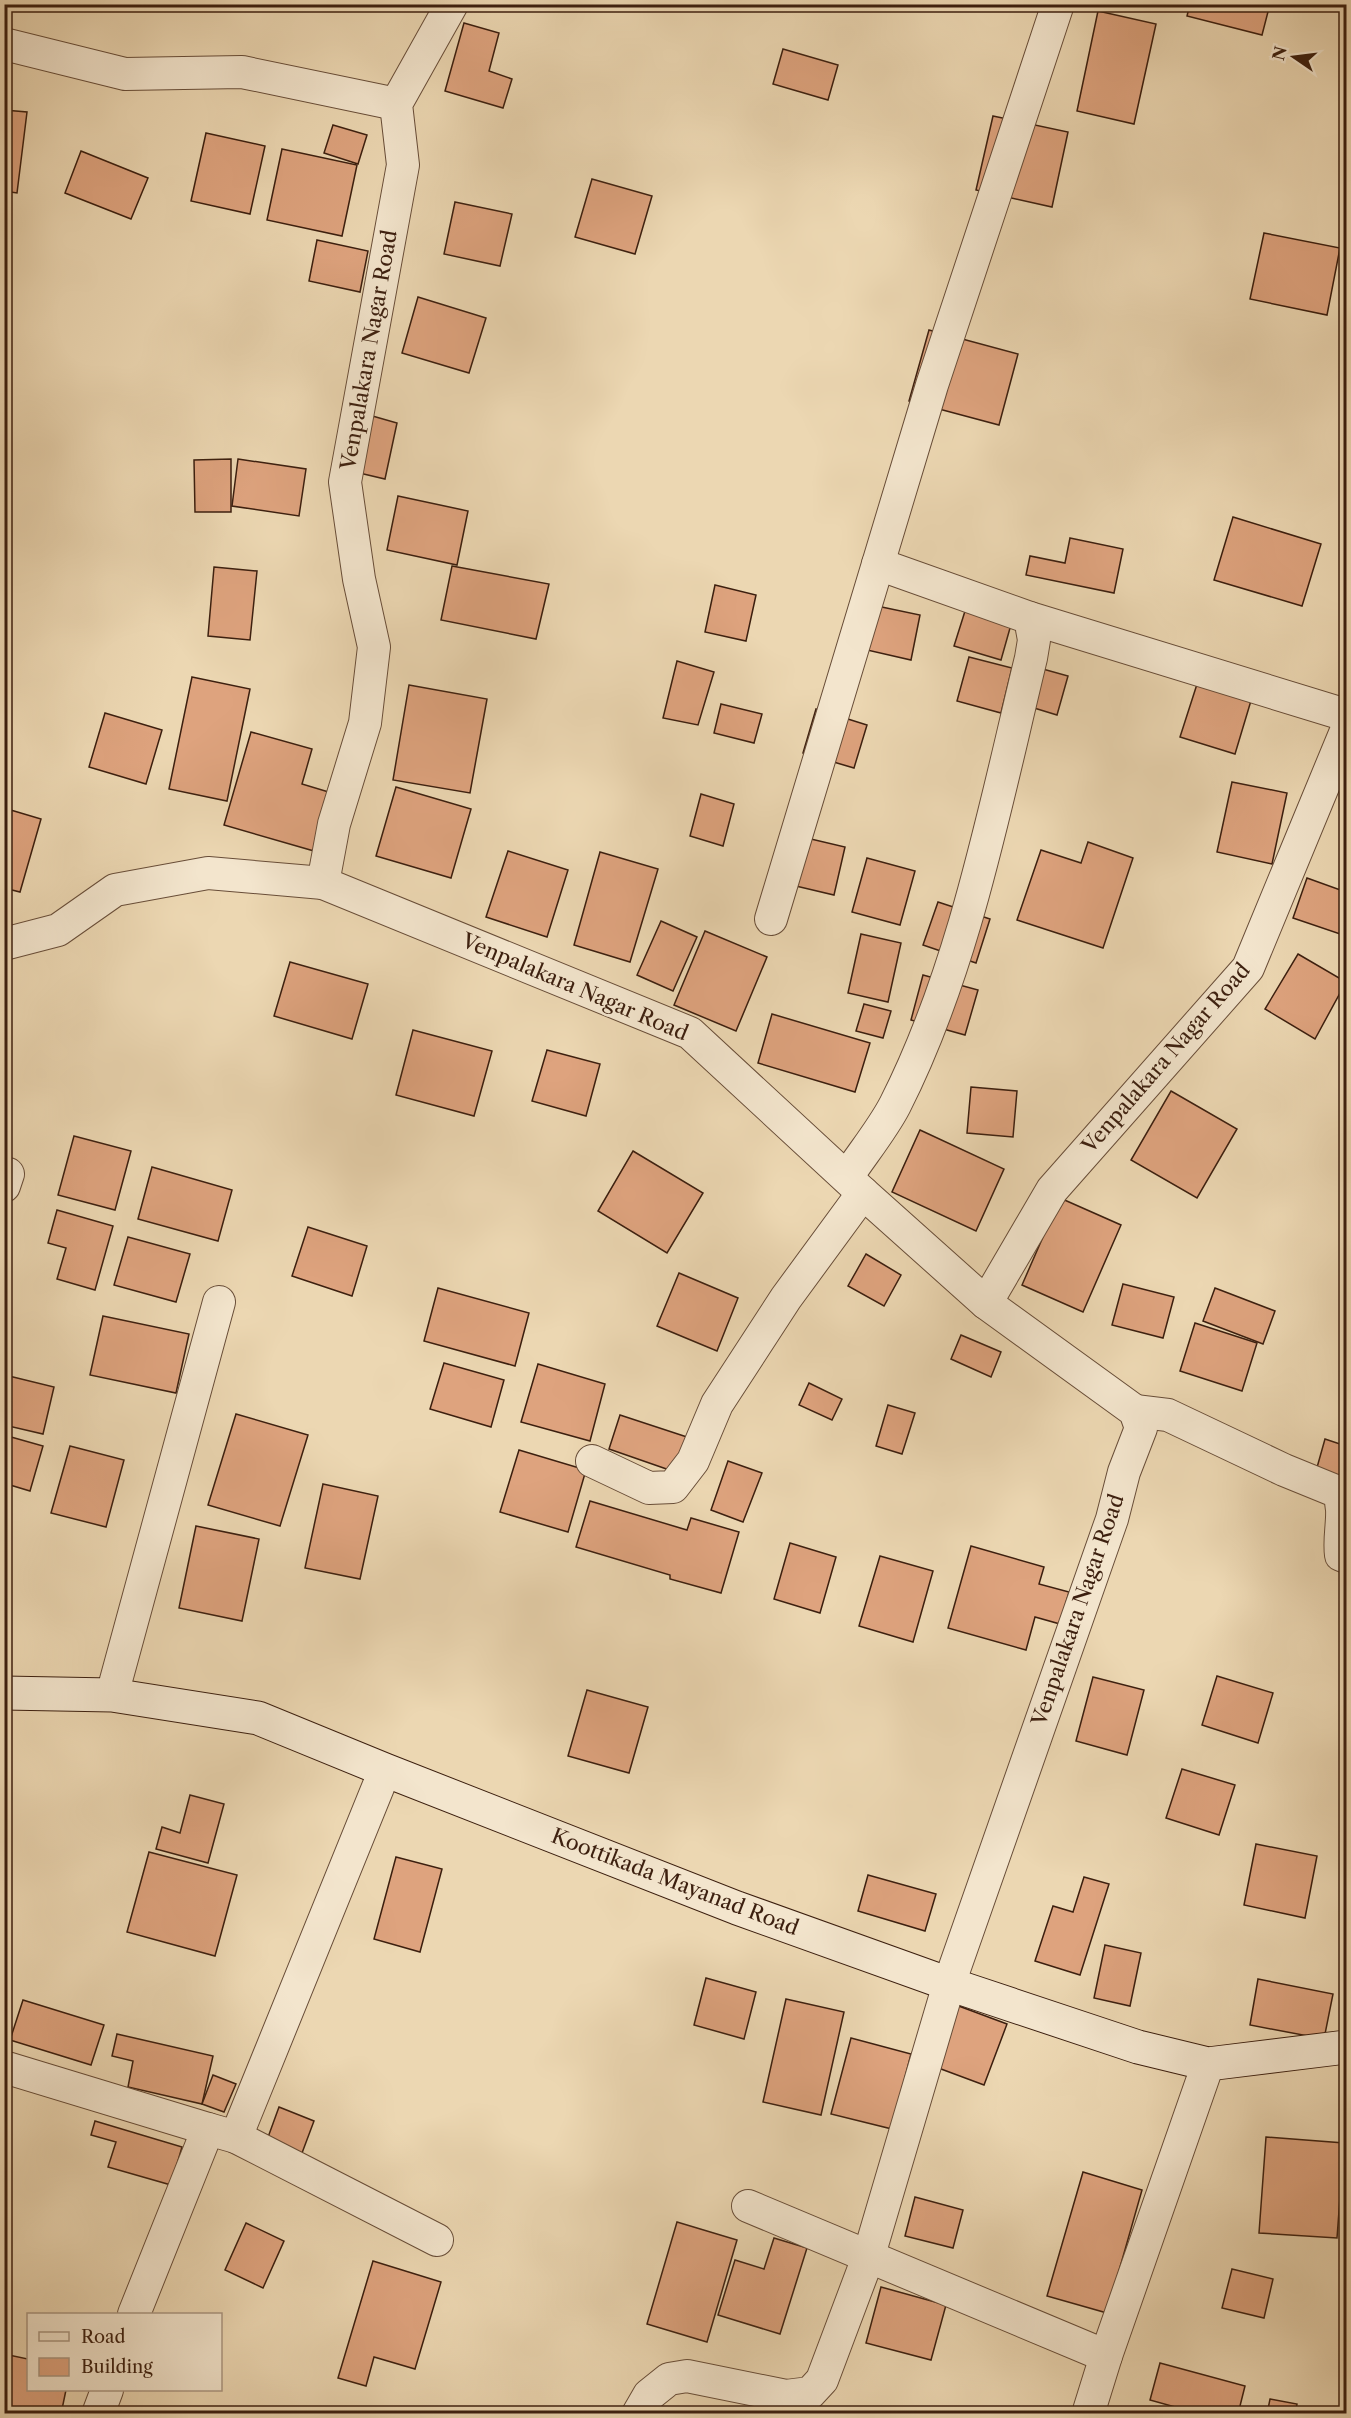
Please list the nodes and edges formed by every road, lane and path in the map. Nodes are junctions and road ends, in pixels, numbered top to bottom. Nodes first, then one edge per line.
1 (452, 4) edge
2 (1058, 4) edge
3 (4, 44) edge
4 (396, 104) junction
5 (878, 564) junction
6 (1030, 618) junction
7 (1347, 715) edge
8 (1347, 731) edge
9 (323, 883) junction
10 (771, 919) dead end
11 (4, 944) edge
12 (855, 1185) junction
13 (219, 1302) dead end
14 (986, 1303) junction
15 (1135, 1411) junction
16 (592, 1461) dead end
17 (1347, 1557) edge
18 (4, 1694) edge
19 (112, 1695) junction
20 (385, 1770) junction
21 (949, 1984) junction
22 (1347, 2046) edge
23 (1208, 2064) junction
24 (4, 2067) edge
25 (222, 2133) junction
26 (748, 2206) dead end
27 (437, 2240) dead end
28 (869, 2255) junction
29 (134, 2313) edge
30 (1106, 2356) junction
31 (106, 2391) edge
32 (98, 2414) edge
33 (638, 2414) edge
34 (1088, 2414) edge

1 - 4 street
2 - 5 street
3 - 4 street
4 - 9 street, Venpalakara Nagar Road
5 - 6 street
5 - 10 street
6 - 7 street
6 - 12 street
8 - 14 street, Venpalakara Nagar Road
9 - 11 street, Venpalakara Nagar Road
9 - 12 street, Venpalakara Nagar Road
12 - 14 street, Venpalakara Nagar Road
12 - 16 street
13 - 19 street
14 - 15 street, Venpalakara Nagar Road
15 - 17 street
15 - 21 street, Venpalakara Nagar Road
18 - 19 main road, Koottikada Mayanad Road
19 - 20 main road, Koottikada Mayanad Road
20 - 21 main road, Koottikada Mayanad Road
20 - 25 street
21 - 23 main road, Koottikada Mayanad Road
21 - 28 street, Venpalakara Nagar Road
22 - 23 main road, Koottikada Mayanad Road
23 - 30 street
24 - 25 street
25 - 27 street
25 - 29 street
26 - 28 street
28 - 30 street
28 - 33 street, Venpalakara Nagar Road
30 - 34 street
31 - 32 street

